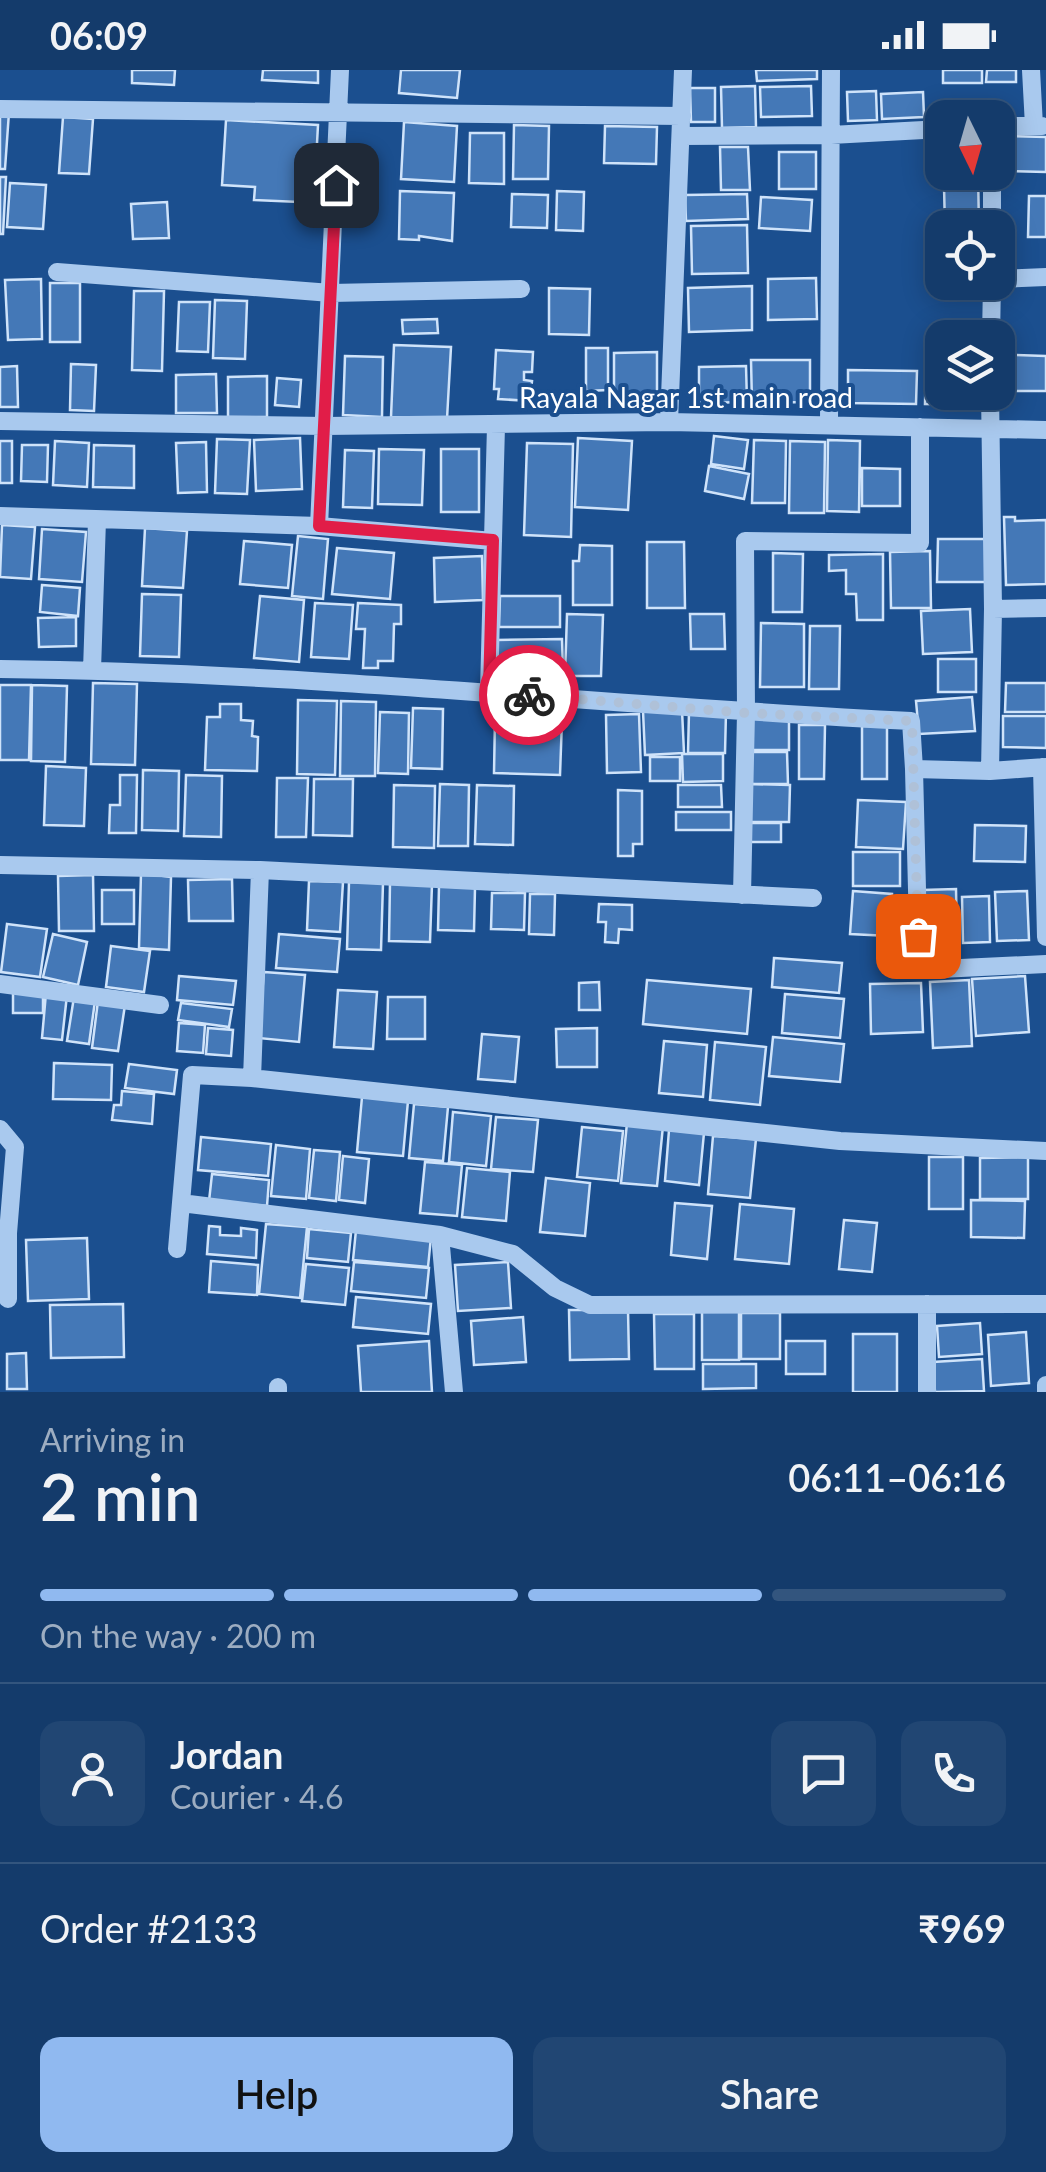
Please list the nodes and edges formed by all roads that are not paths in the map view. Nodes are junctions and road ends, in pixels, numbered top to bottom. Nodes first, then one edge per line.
1 (340, 70) edge
2 (683, 70) edge
3 (831, 70) edge
4 (1031, 70) edge
5 (0, 109) edge
6 (338, 113) junction
7 (682, 116) junction
8 (1040, 126) edge
9 (925, 130) edge
10 (681, 136) junction
11 (830, 136) junction
12 (57, 272) dead end
13 (1046, 277) edge
14 (1015, 279) edge
15 (522, 289) dead end
16 (331, 293) junction
17 (990, 410) edge
18 (0, 422) edge
19 (669, 422) junction
20 (828, 423) junction
21 (325, 426) junction
22 (496, 426) junction
23 (920, 427) junction
24 (990, 430) junction
25 (1046, 430) edge
26 (0, 516) edge
27 (97, 520) junction
28 (319, 526) junction
29 (493, 540) junction
30 (1046, 608) edge
31 (992, 609) junction
32 (0, 669) edge
33 (92, 670) junction
34 (489, 691) junction
35 (746, 713) junction
36 (1044, 766) edge
37 (914, 770) junction
38 (990, 771) junction
39 (0, 865) edge
40 (260, 870) junction
41 (742, 895) junction
42 (814, 898) dead end
43 (1046, 937) edge
44 (1046, 964) edge
45 (0, 984) edge
46 (160, 1005) dead end
47 (252, 1078) junction
48 (0, 1129) edge
49 (1046, 1151) edge
50 (181, 1203) junction
51 (4, 1233) edge
52 (440, 1234) junction
53 (177, 1249) dead end
54 (8, 1299) dead end
55 (927, 1304) junction
56 (1046, 1304) edge
57 (454, 1392) edge
58 (927, 1392) edge

1 - 6 street
2 - 7 street
3 - 11 street
4 - 8 street
5 - 6 street
6 - 7 street
6 - 16 street
7 - 10 street
9 - 11 street
10 - 11 street
10 - 19 street
11 - 20 street
12 - 16 street
13 - 14 street
15 - 16 street
16 - 21 street
17 - 24 street
18 - 21 street, Rayala Nagar 1st main road
19 - 20 street, Rayala Nagar 1st main road
19 - 22 street, Rayala Nagar 1st main road
20 - 23 street, Rayala Nagar 1st main road
21 - 22 street, Rayala Nagar 1st main road
21 - 28 street
22 - 29 street
23 - 24 street, Rayala Nagar 1st main road
23 - 35 street
24 - 25 street, Rayala Nagar 1st main road
24 - 31 street
26 - 27 street
27 - 28 street
27 - 33 street
28 - 29 street
29 - 34 street
30 - 31 street
31 - 38 street
32 - 33 street
33 - 34 street
34 - 35 street
35 - 37 street
35 - 41 street
36 - 38 street
36 - 43 street
37 - 38 street
37 - 44 street
39 - 40 street
40 - 41 street
40 - 47 street
41 - 42 street
45 - 46 street
47 - 49 street
47 - 50 street
48 - 51 street
50 - 52 street
50 - 53 street
51 - 54 street
52 - 55 street
52 - 57 street
55 - 56 street
55 - 58 street

